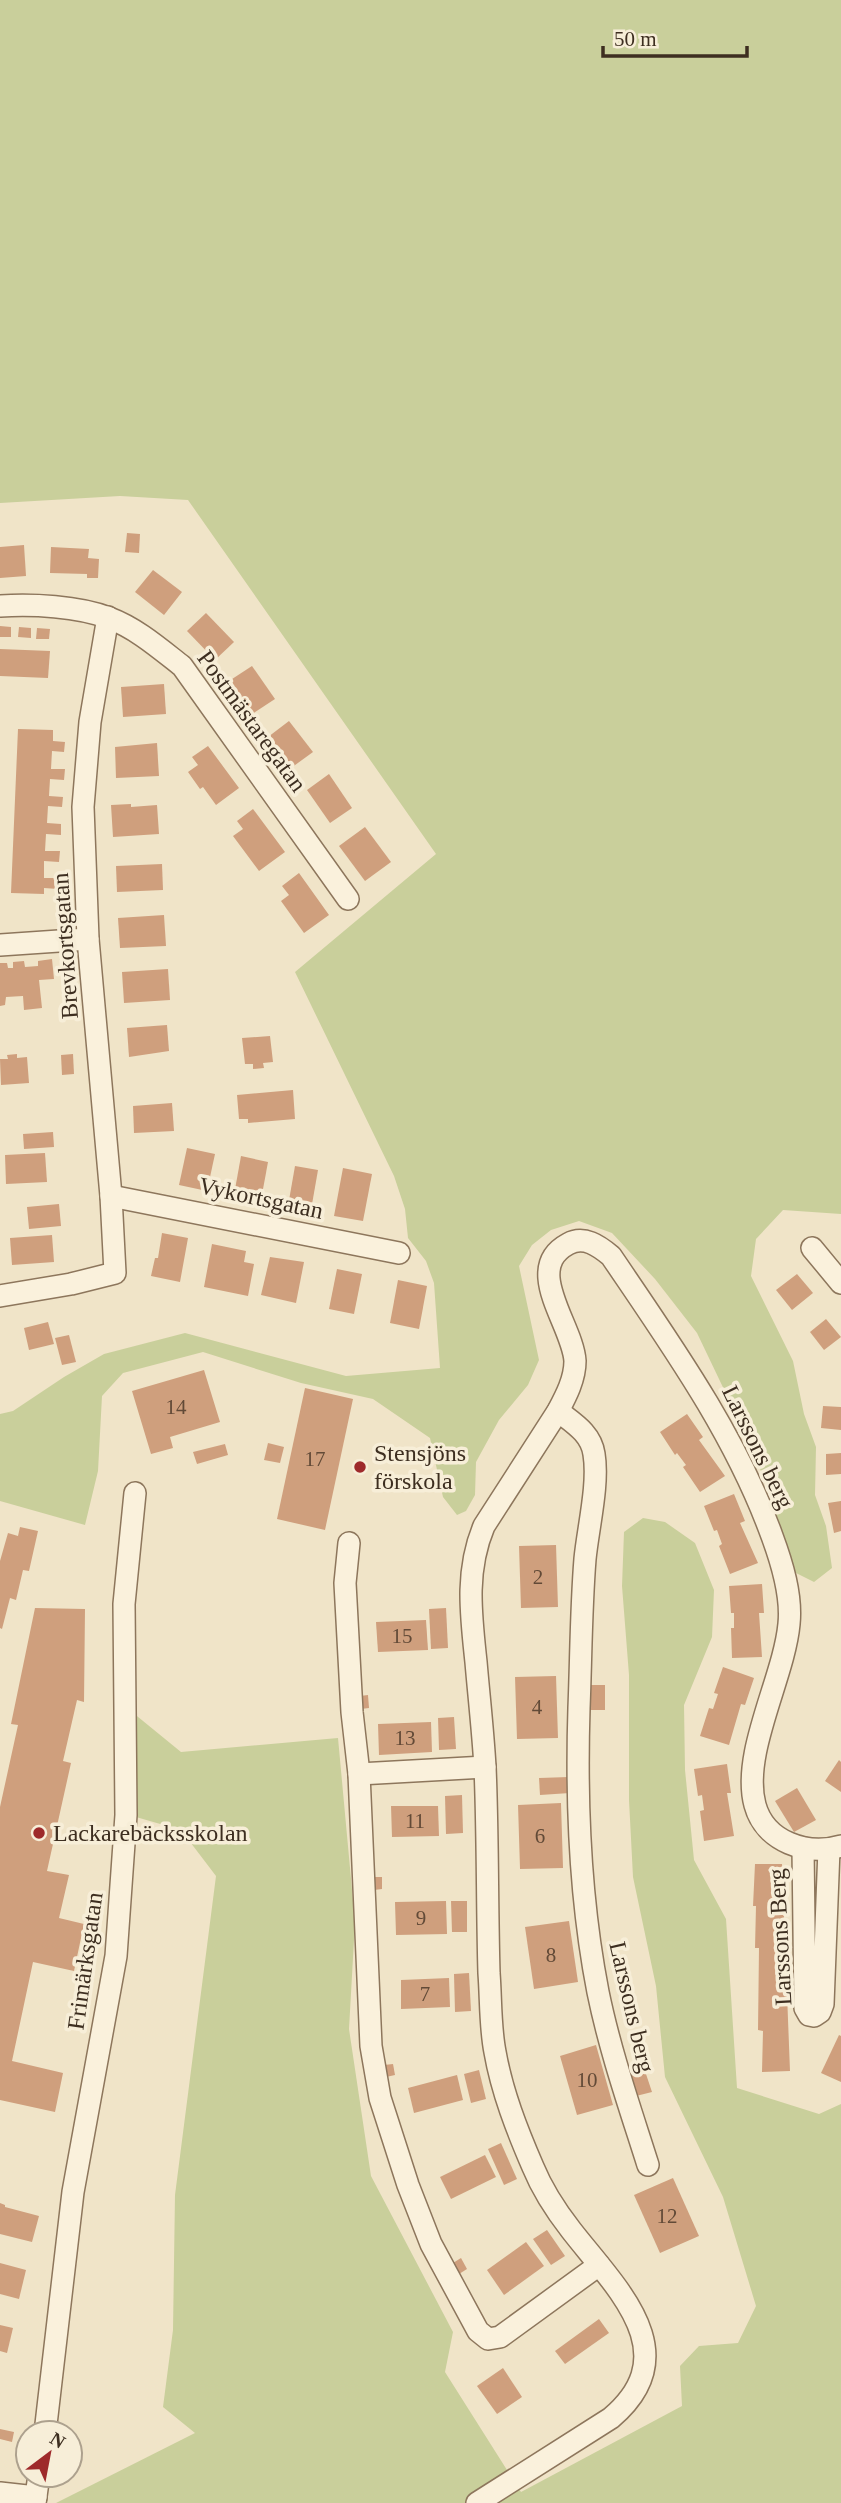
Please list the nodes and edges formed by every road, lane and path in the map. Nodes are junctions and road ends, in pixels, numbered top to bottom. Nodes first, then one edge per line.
1 (0, 606) edge
2 (108, 617) junction
3 (348, 898) dead end
4 (88, 940) junction
5 (0, 945) edge
6 (111, 1196) junction
7 (812, 1248) dead end
8 (399, 1253) dead end
9 (841, 1283) edge
10 (0, 1296) edge
11 (558, 1411) junction
12 (135, 1493) dead end
13 (349, 1543) dead end
14 (485, 1767) junction
15 (359, 1774) junction
16 (835, 1847) edge
17 (803, 1848) junction
18 (648, 2165) dead end
19 (599, 2265) junction
20 (47, 2419) edge
21 (0, 2493) edge
22 (35, 2500) edge
23 (477, 2503) edge

1 - 2 street, Postmästaregatan
2 - 3 street, Postmästaregatan
2 - 4 street, Brevkortsgatan
4 - 5 street
4 - 6 street, Brevkortsgatan
6 - 8 street, Vykortsgatan
6 - 10 street, Brevkortsgatan
7 - 9 street
11 - 14 street, Larssons berg
11 - 17 street, Larssons berg
11 - 18 street, Larssons berg
12 - 20 street, Frimärksgatan
13 - 15 street
14 - 15 street
14 - 19 street, Larssons berg
15 - 19 street
16 - 17 street, Larssons berg
16 - 17 street, Larssons Berg
19 - 23 street, Larssons berg
21 - 22 street

